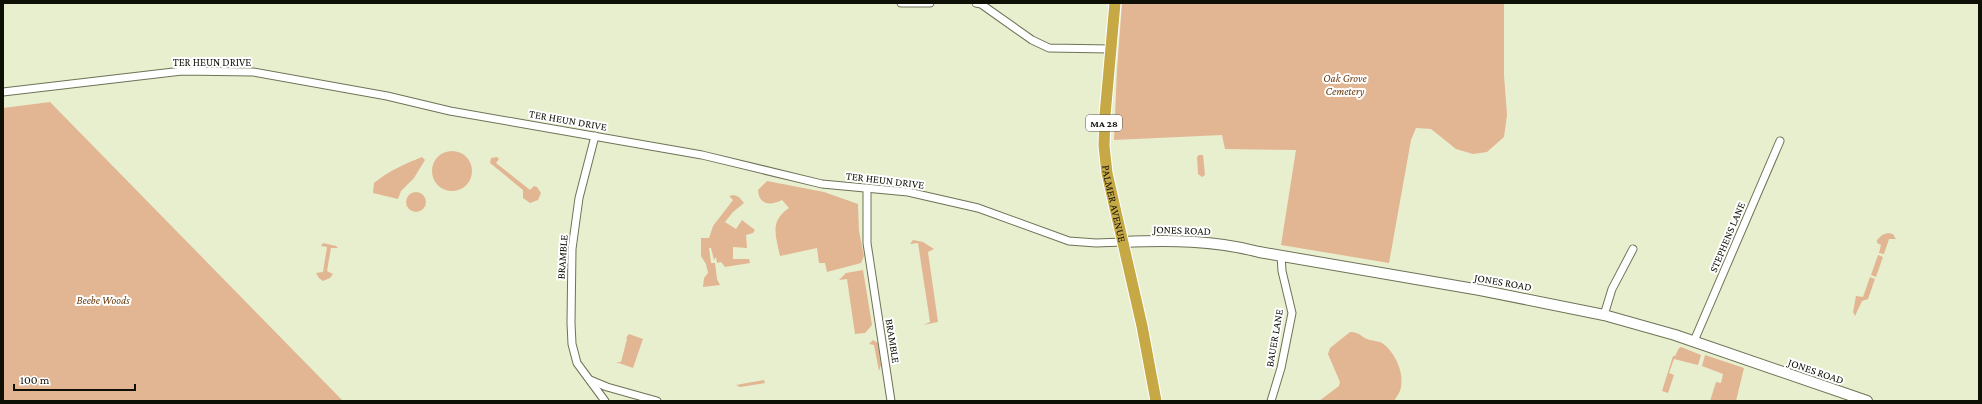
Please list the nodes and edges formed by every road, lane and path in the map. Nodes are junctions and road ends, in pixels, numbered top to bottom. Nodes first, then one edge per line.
1 (901, 3) edge
2 (930, 3) edge
3 (976, 3) edge
4 (1114, 3) edge
5 (1110, 49) junction
6 (3, 92) edge
7 (596, 136) junction
8 (1780, 141) dead end
9 (867, 188) junction
10 (1123, 242) junction
11 (1633, 249) dead end
12 (1281, 255) junction
13 (1604, 315) junction
14 (1694, 341) junction
15 (587, 377) junction
16 (605, 401) edge
17 (657, 401) edge
18 (891, 401) edge
19 (1156, 401) edge
20 (1271, 401) edge
21 (1868, 401) edge

1 - 2 street
3 - 5 street
4 - 5 highway, PALMER AVENUE / MA 28
5 - 10 highway, PALMER AVENUE / MA 28
6 - 7 street, TER HEUN DRIVE
7 - 9 street, TER HEUN DRIVE
7 - 15 street, BRAMBLE
8 - 14 street, STEPHENS LANE
9 - 10 street, TER HEUN DRIVE
9 - 18 street, BRAMBLE
10 - 12 main road, JONES ROAD
10 - 19 highway, PALMER AVENUE / MA 28
11 - 13 street
12 - 13 main road, JONES ROAD
12 - 20 street, BAUER LANE
13 - 14 main road, JONES ROAD
14 - 21 main road, JONES ROAD
15 - 16 street, BRAMBLE
15 - 17 street, BRAMBLE

